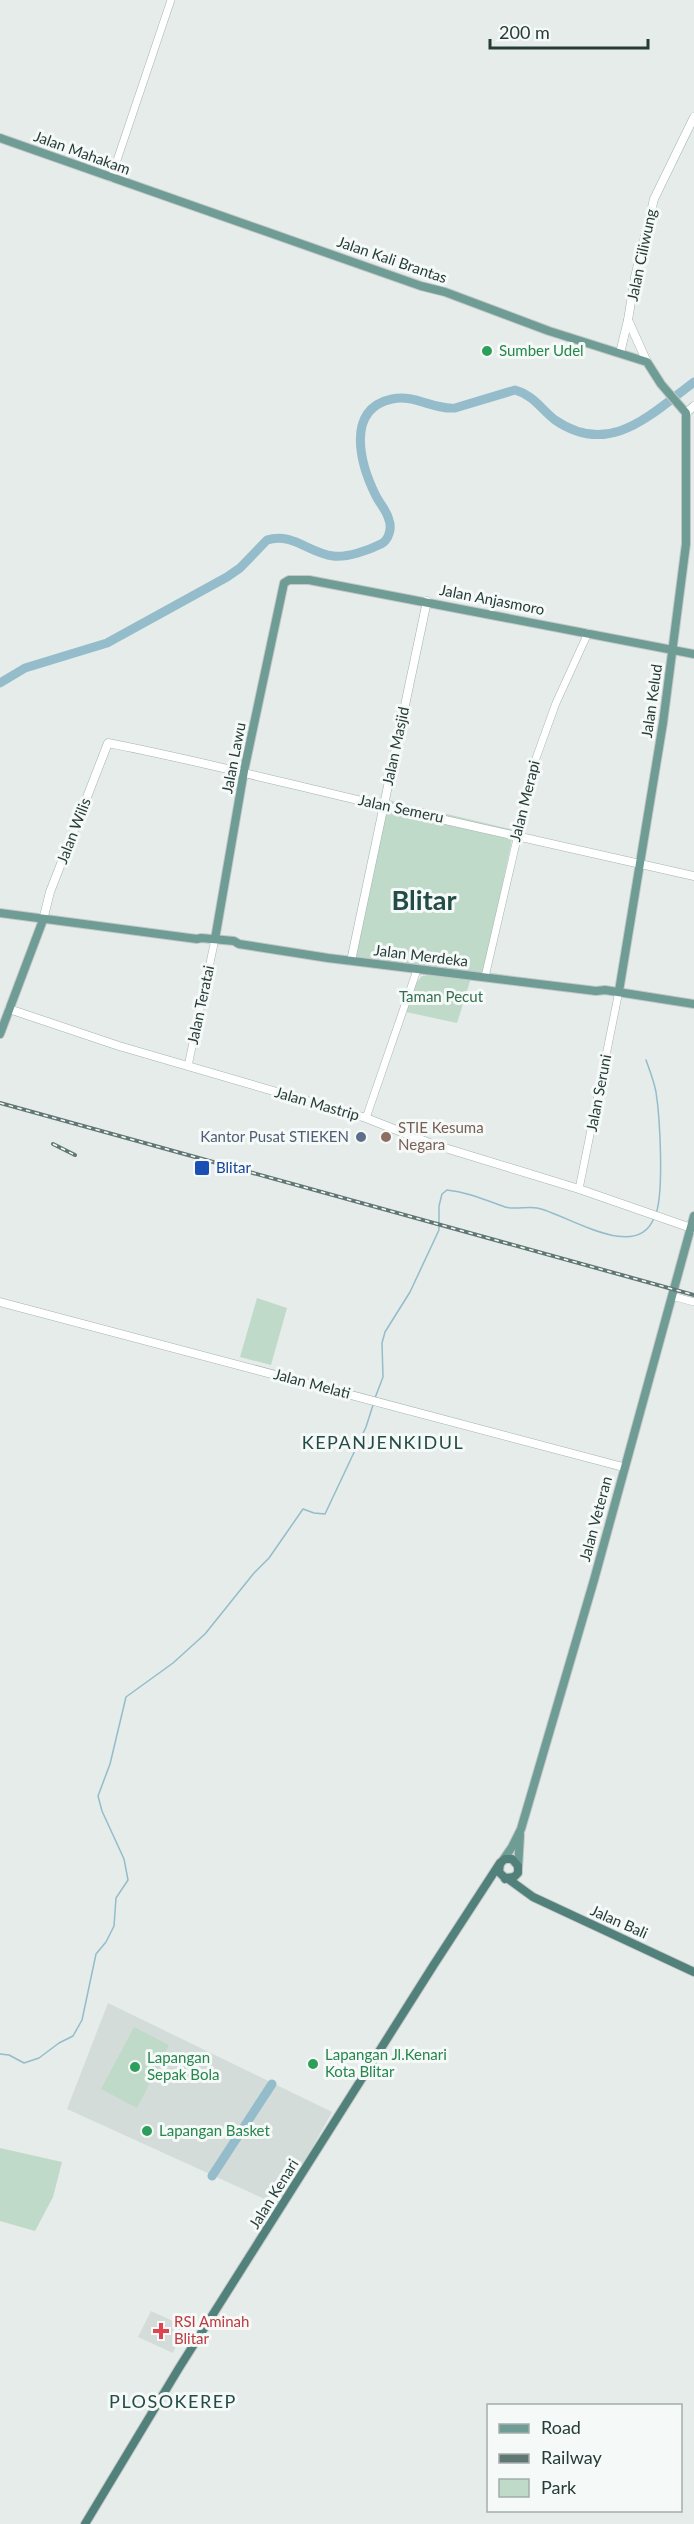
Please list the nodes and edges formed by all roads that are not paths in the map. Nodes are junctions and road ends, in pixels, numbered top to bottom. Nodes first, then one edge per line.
1 (171, 0) edge
2 (694, 117) edge
3 (0, 138) edge
4 (111, 178) junction
5 (155, 194) joint
6 (628, 320) junction
7 (620, 353) junction
8 (647, 362) junction
9 (694, 406) edge
10 (684, 411) junction
11 (284, 583) joint
12 (427, 601) junction
13 (588, 633) junction
14 (673, 650) junction
15 (694, 654) edge
16 (108, 743) joint
17 (244, 771) junction
18 (383, 806) junction
19 (516, 836) junction
20 (639, 863) junction
21 (694, 876) edge
22 (0, 913) edge
23 (43, 920) junction
24 (214, 942) junction
25 (351, 961) junction
26 (417, 970) junction
27 (484, 977) junction
28 (619, 994) junction
29 (694, 1004) edge
30 (9, 1009) junction
31 (0, 1034) edge
32 (188, 1066) junction
33 (366, 1118) junction
34 (579, 1189) junction
35 (694, 1216) edge
36 (693, 1228) edge
37 (672, 1296) junction
38 (0, 1302) edge
39 (694, 1302) edge
40 (623, 1467) junction
41 (520, 1829) junction
42 (500, 1863) junction
43 (518, 1869) junction
44 (507, 1878) junction
45 (489, 1881) junction
46 (533, 1897) junction
47 (694, 1972) edge
48 (85, 2524) edge

1 - 4 street
2 - 6 main road, Jalan Ciliwung
3 - 4 main road, Jalan Mahakam
4 - 5 main road, Jalan Mahakam
5 - 7 main road, Jalan Kali Brantas
6 - 7 main road
6 - 8 main road, Jalan Ciliwung
7 - 8 main road, Jalan Kali Brantas
8 - 10 main road
9 - 10 main road
10 - 14 main road, Jalan Kelud
11 - 12 main road, Jalan Anjasmoro
11 - 17 main road, Jalan Lawu
12 - 13 main road, Jalan Anjasmoro
12 - 18 main road, Jalan Masjid
13 - 14 main road, Jalan Anjasmoro
13 - 19 street, Jalan Merapi
14 - 15 main road, Jalan Anjasmoro
14 - 20 main road, Jalan Kelud
16 - 17 main road, Jalan Semeru
16 - 23 main road, Jalan Wilis
17 - 18 main road, Jalan Semeru
17 - 24 main road, Jalan Lawu
18 - 19 main road, Jalan Semeru
18 - 25 main road, Jalan Masjid
19 - 20 main road, Jalan Semeru
19 - 27 street, Jalan Merapi
20 - 21 main road, Jalan Semeru
20 - 28 main road, Jalan Kelud
22 - 23 main road, Jalan Merdeka
23 - 24 main road, Jalan Merdeka
23 - 30 main road
24 - 25 main road, Jalan Merdeka
24 - 32 street, Jalan Teratai
25 - 26 main road, Jalan Merdeka
26 - 27 main road, Jalan Merdeka
26 - 33 street
27 - 28 main road, Jalan Merdeka
28 - 29 main road, Jalan Merdeka
28 - 34 street, Jalan Seruni
30 - 31 main road
30 - 32 main road, Jalan Mastrip
32 - 33 main road, Jalan Mastrip
33 - 34 main road, Jalan Mastrip
34 - 36 main road, Jalan Mastrip
35 - 36 main road, Jalan Veteran
36 - 37 main road, Jalan Veteran
37 - 39 street
37 - 40 main road, Jalan Veteran
38 - 40 main road, Jalan Melati
40 - 41 main road, Jalan Veteran
41 - 42 main road, Jalan Veteran
41 - 43 main road, Jalan Veteran
42 - 43 highway
42 - 44 highway
42 - 45 highway, Jalan Kenari
43 - 44 highway
43 - 46 highway
44 - 45 highway
44 - 46 highway, Jalan Bali
45 - 48 highway, Jalan Kenari
46 - 47 highway, Jalan Bali

